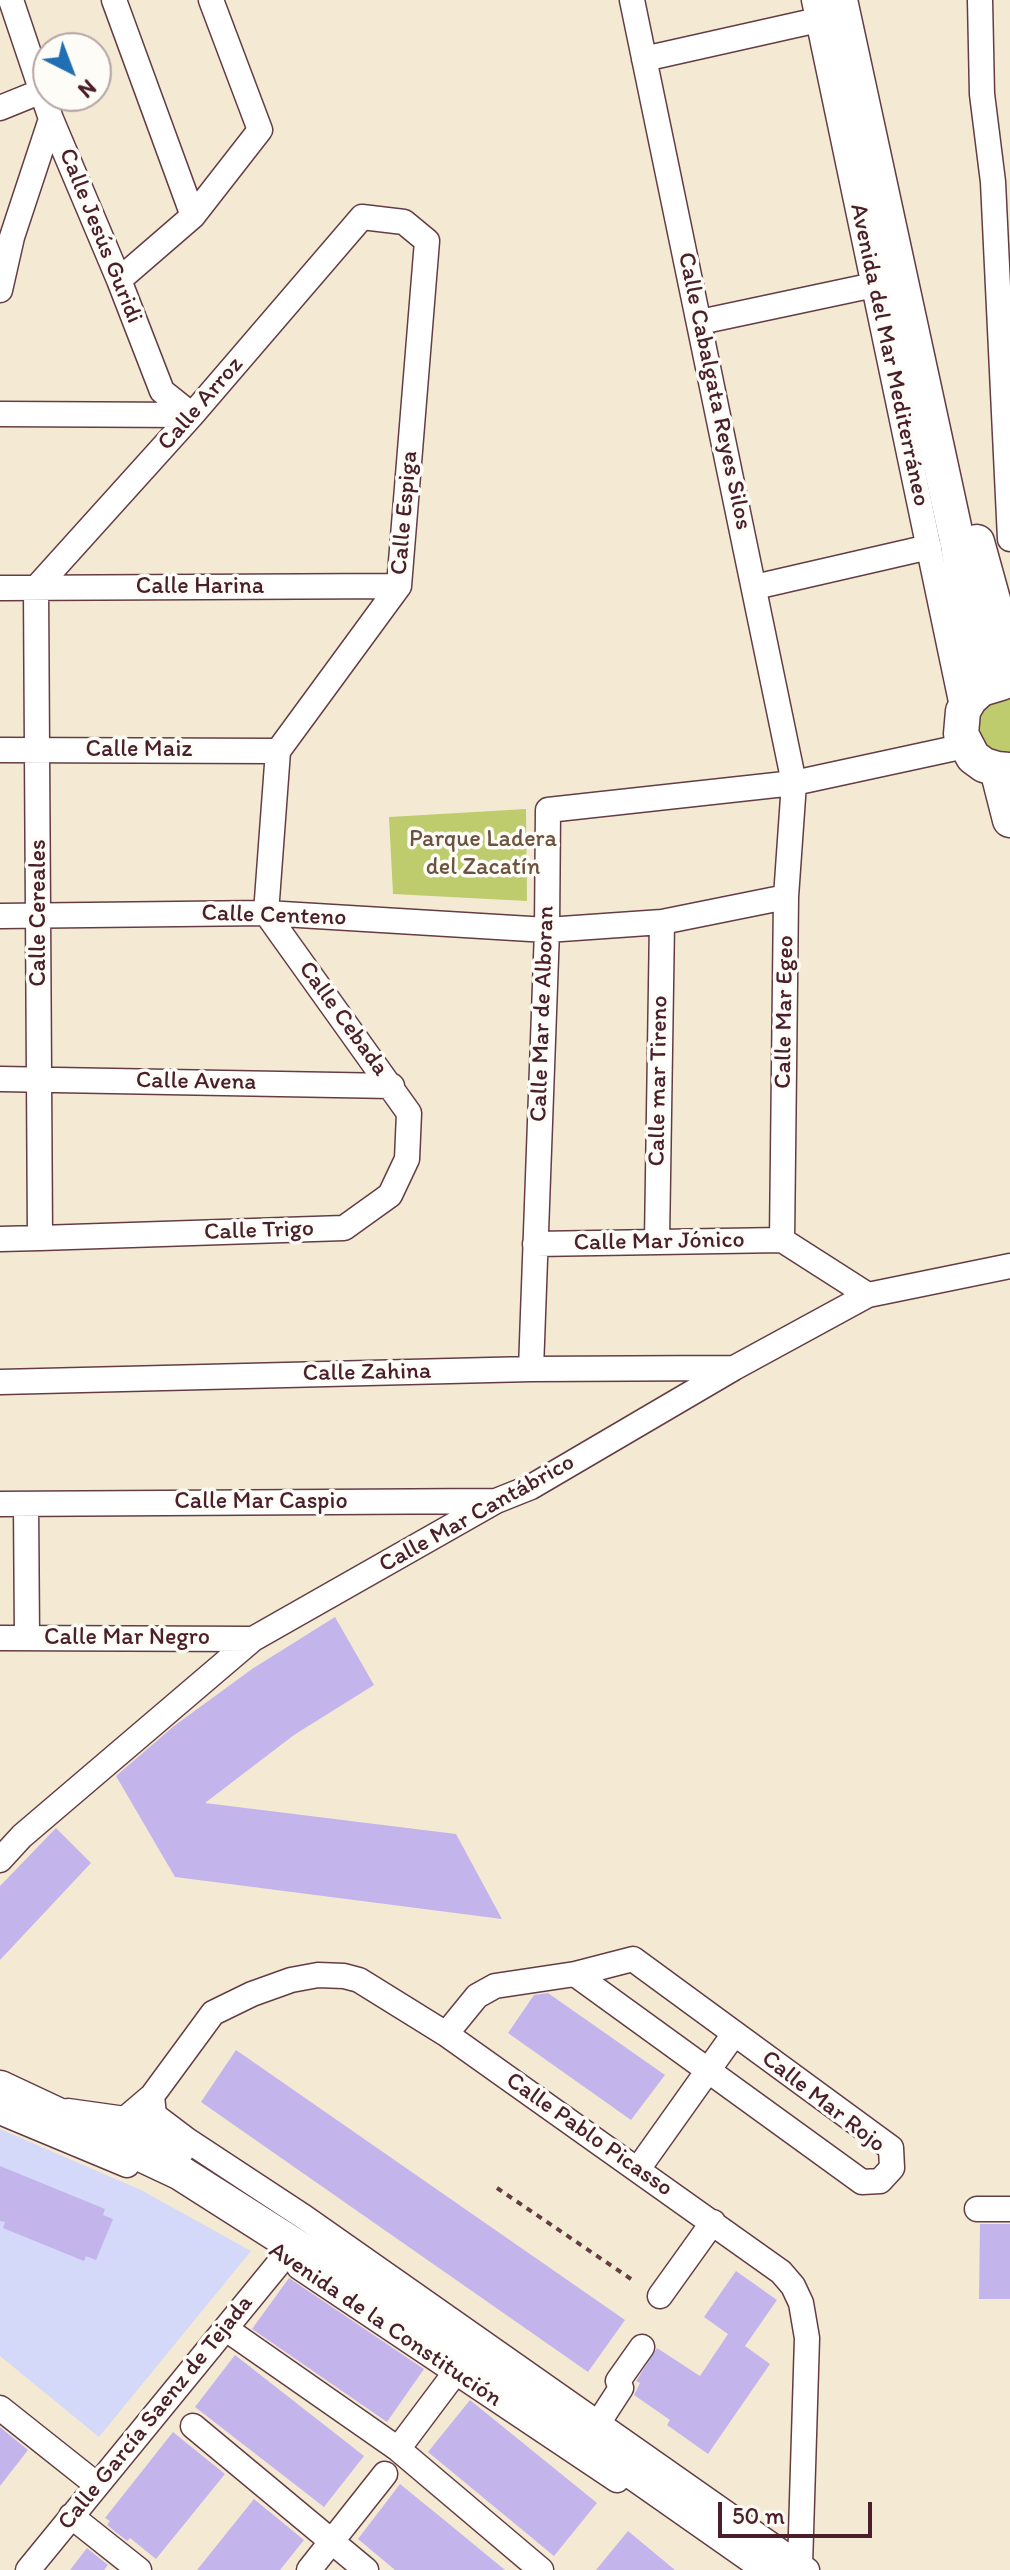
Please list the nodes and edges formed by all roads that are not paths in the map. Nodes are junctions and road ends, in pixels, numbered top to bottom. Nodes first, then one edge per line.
1 (11, 0) edge
2 (114, 0) edge
3 (211, 0) edge
4 (632, 0) edge
5 (861, 0) edge
6 (980, 0) edge
7 (824, 7) edge
8 (644, 59) junction
9 (32, 62) edge
10 (32, 95) edge
11 (0, 108) edge
12 (49, 112) edge
13 (51, 119) junction
14 (193, 216) junction
15 (362, 217) joint
16 (6, 240) edge
17 (119, 280) junction
18 (874, 285) junction
19 (0, 290) edge
20 (700, 322) junction
21 (0, 414) edge
22 (192, 415) junction
23 (1010, 539) edge
24 (929, 547) junction
25 (399, 586) junction
26 (755, 587) junction
27 (0, 588) edge
28 (36, 588) junction
29 (1010, 661) edge
30 (985, 694) edge
31 (965, 746) junction
32 (0, 750) edge
33 (38, 750) junction
34 (278, 751) junction
35 (1003, 770) edge
36 (794, 783) junction
37 (1010, 820) edge
38 (786, 897) junction
39 (266, 913) junction
40 (40, 915) junction
41 (0, 916) edge
42 (662, 922) junction
43 (547, 930) junction
44 (0, 1079) edge
45 (39, 1079) junction
46 (392, 1086) junction
47 (40, 1238) junction
48 (0, 1239) edge
49 (657, 1240) junction
50 (782, 1240) junction
51 (535, 1244) junction
52 (1010, 1266) edge
53 (868, 1295) junction
54 (734, 1368) junction
55 (531, 1369) junction
56 (0, 1382) edge
57 (496, 1501) junction
58 (0, 1504) edge
59 (26, 1504) junction
60 (0, 1638) edge
61 (27, 1638) junction
62 (253, 1639) junction
63 (0, 1860) edge
64 (575, 1974) junction
65 (446, 2034) junction
66 (734, 2034) junction
67 (708, 2072) junction
68 (0, 2088) edge
69 (152, 2096) junction
70 (47, 2108) junction
71 (0, 2112) edge
72 (125, 2119) junction
73 (638, 2169) junction
74 (977, 2209) dead end
75 (1010, 2209) edge
76 (304, 2217) junction
77 (713, 2222) junction
78 (284, 2257) junction
79 (660, 2296) dead end
80 (226, 2329) junction
81 (642, 2347) dead end
82 (455, 2373) junction
83 (0, 2408) edge
84 (597, 2425) junction
85 (193, 2426) dead end
86 (398, 2449) junction
87 (385, 2474) dead end
88 (97, 2485) junction
89 (71, 2516) junction
90 (331, 2542) junction
91 (793, 2568) edge
92 (28, 2570) edge
93 (139, 2570) edge
94 (309, 2570) edge
95 (366, 2570) edge
96 (541, 2570) edge
97 (754, 2570) edge

1 - 9 street, Calle Jesús Guridi
2 - 14 street
3 - 14 street
4 - 8 street, Calle Cabalgata Reyes Silos
5 - 29 main road, Avenida del Mar Mediterráneo
6 - 23 street
7 - 8 street
7 - 18 street, Avenida del Mar Mediterráneo
7 - 30 main road, Avenida del Mar Mediterráneo
8 - 20 street, Calle Cabalgata Reyes Silos
10 - 11 street
12 - 13 street, Calle Jesús Guridi
13 - 16 street
13 - 17 street, Calle Jesús Guridi
14 - 17 street
15 - 22 street, Calle Arroz
15 - 25 street, Calle Espiga
16 - 19 street
17 - 22 street, Calle Jesús Guridi
18 - 20 street
18 - 24 street, Avenida del Mar Mediterráneo
20 - 26 street, Calle Cabalgata Reyes Silos
21 - 22 street
22 - 28 street, Calle Arroz
24 - 26 street
24 - 30 street, Avenida del Mar Mediterráneo
25 - 28 street, Calle Harina
25 - 34 street, Calle Espiga
26 - 36 street, Calle Cabalgata Reyes Silos
27 - 28 street, Calle Harina
28 - 33 street, Calle Cereales
30 - 31 main road
31 - 35 main road
31 - 36 street
32 - 33 street, Calle Maiz
33 - 34 street, Calle Maiz
33 - 40 street, Calle Cereales
34 - 39 street
35 - 37 main road
36 - 38 street, Calle Mar Egeo
36 - 43 street, Calle Mar de Alboran
38 - 42 street, Calle Centeno
38 - 50 street, Calle Mar Egeo
39 - 40 street, Calle Centeno
39 - 43 street, Calle Centeno
39 - 46 street, Calle Cebada
40 - 41 street, Calle Centeno
40 - 45 street, Calle Cereales
42 - 43 street, Calle Centeno
42 - 49 street, Calle mar Tireno
43 - 51 street, Calle Mar de Alboran
44 - 45 street, Calle Avena
45 - 46 street, Calle Avena
45 - 47 street, Calle Cereales
46 - 47 street, Calle Trigo
47 - 48 street, Calle Trigo
49 - 50 street, Calle Mar Jónico
49 - 51 street, Calle Mar Jónico
50 - 53 street
51 - 55 street, Calle Mar de Alboran
52 - 53 street, Calle Mar Cantábrico
53 - 54 street, Calle Mar Cantábrico
54 - 55 street, Calle Zahina
54 - 57 street, Calle Mar Cantábrico
55 - 56 street, Calle Zahina
57 - 59 street, Calle Mar Caspio
57 - 62 street, Calle Mar Cantábrico
58 - 59 street, Calle Mar Caspio
59 - 61 street
60 - 61 street, Calle Mar Negro
61 - 62 street, Calle Mar Negro
62 - 63 street, Calle Mar Cantábrico
64 - 65 street, Calle Mar Rojo
64 - 66 street, Calle Mar Rojo
64 - 67 street, Calle Mar Rojo
65 - 69 street, Calle Pablo Picasso
65 - 73 street, Calle Pablo Picasso
66 - 67 street
66 - 67 street, Calle Mar Rojo
67 - 73 street
68 - 70 main road, Avenida de la Constitución
69 - 72 street, Calle Pablo Picasso
69 - 76 street, Avenida de la Constitución
70 - 72 street, Avenida de la Constitución
70 - 91 main road, Avenida de la Constitución
71 - 78 street, Avenida de la Constitución
72 - 76 street, Avenida de la Constitución
73 - 77 street, Calle Pablo Picasso
74 - 75 street
76 - 84 street, Avenida de la Constitución
77 - 79 street
77 - 91 street, Calle Pablo Picasso
78 - 80 street, Calle García Saenz de Tejada
78 - 82 street, Avenida de la Constitución
80 - 86 street
80 - 88 street, Calle García Saenz de Tejada
81 - 84 street
82 - 86 street
82 - 97 street, Avenida de la Constitución
83 - 88 street
84 - 91 street, Avenida de la Constitución
85 - 90 street
86 - 96 street
87 - 90 street
88 - 89 street, Calle García Saenz de Tejada
89 - 92 street, Calle García Saenz de Tejada
89 - 93 street
90 - 94 street
90 - 95 street

